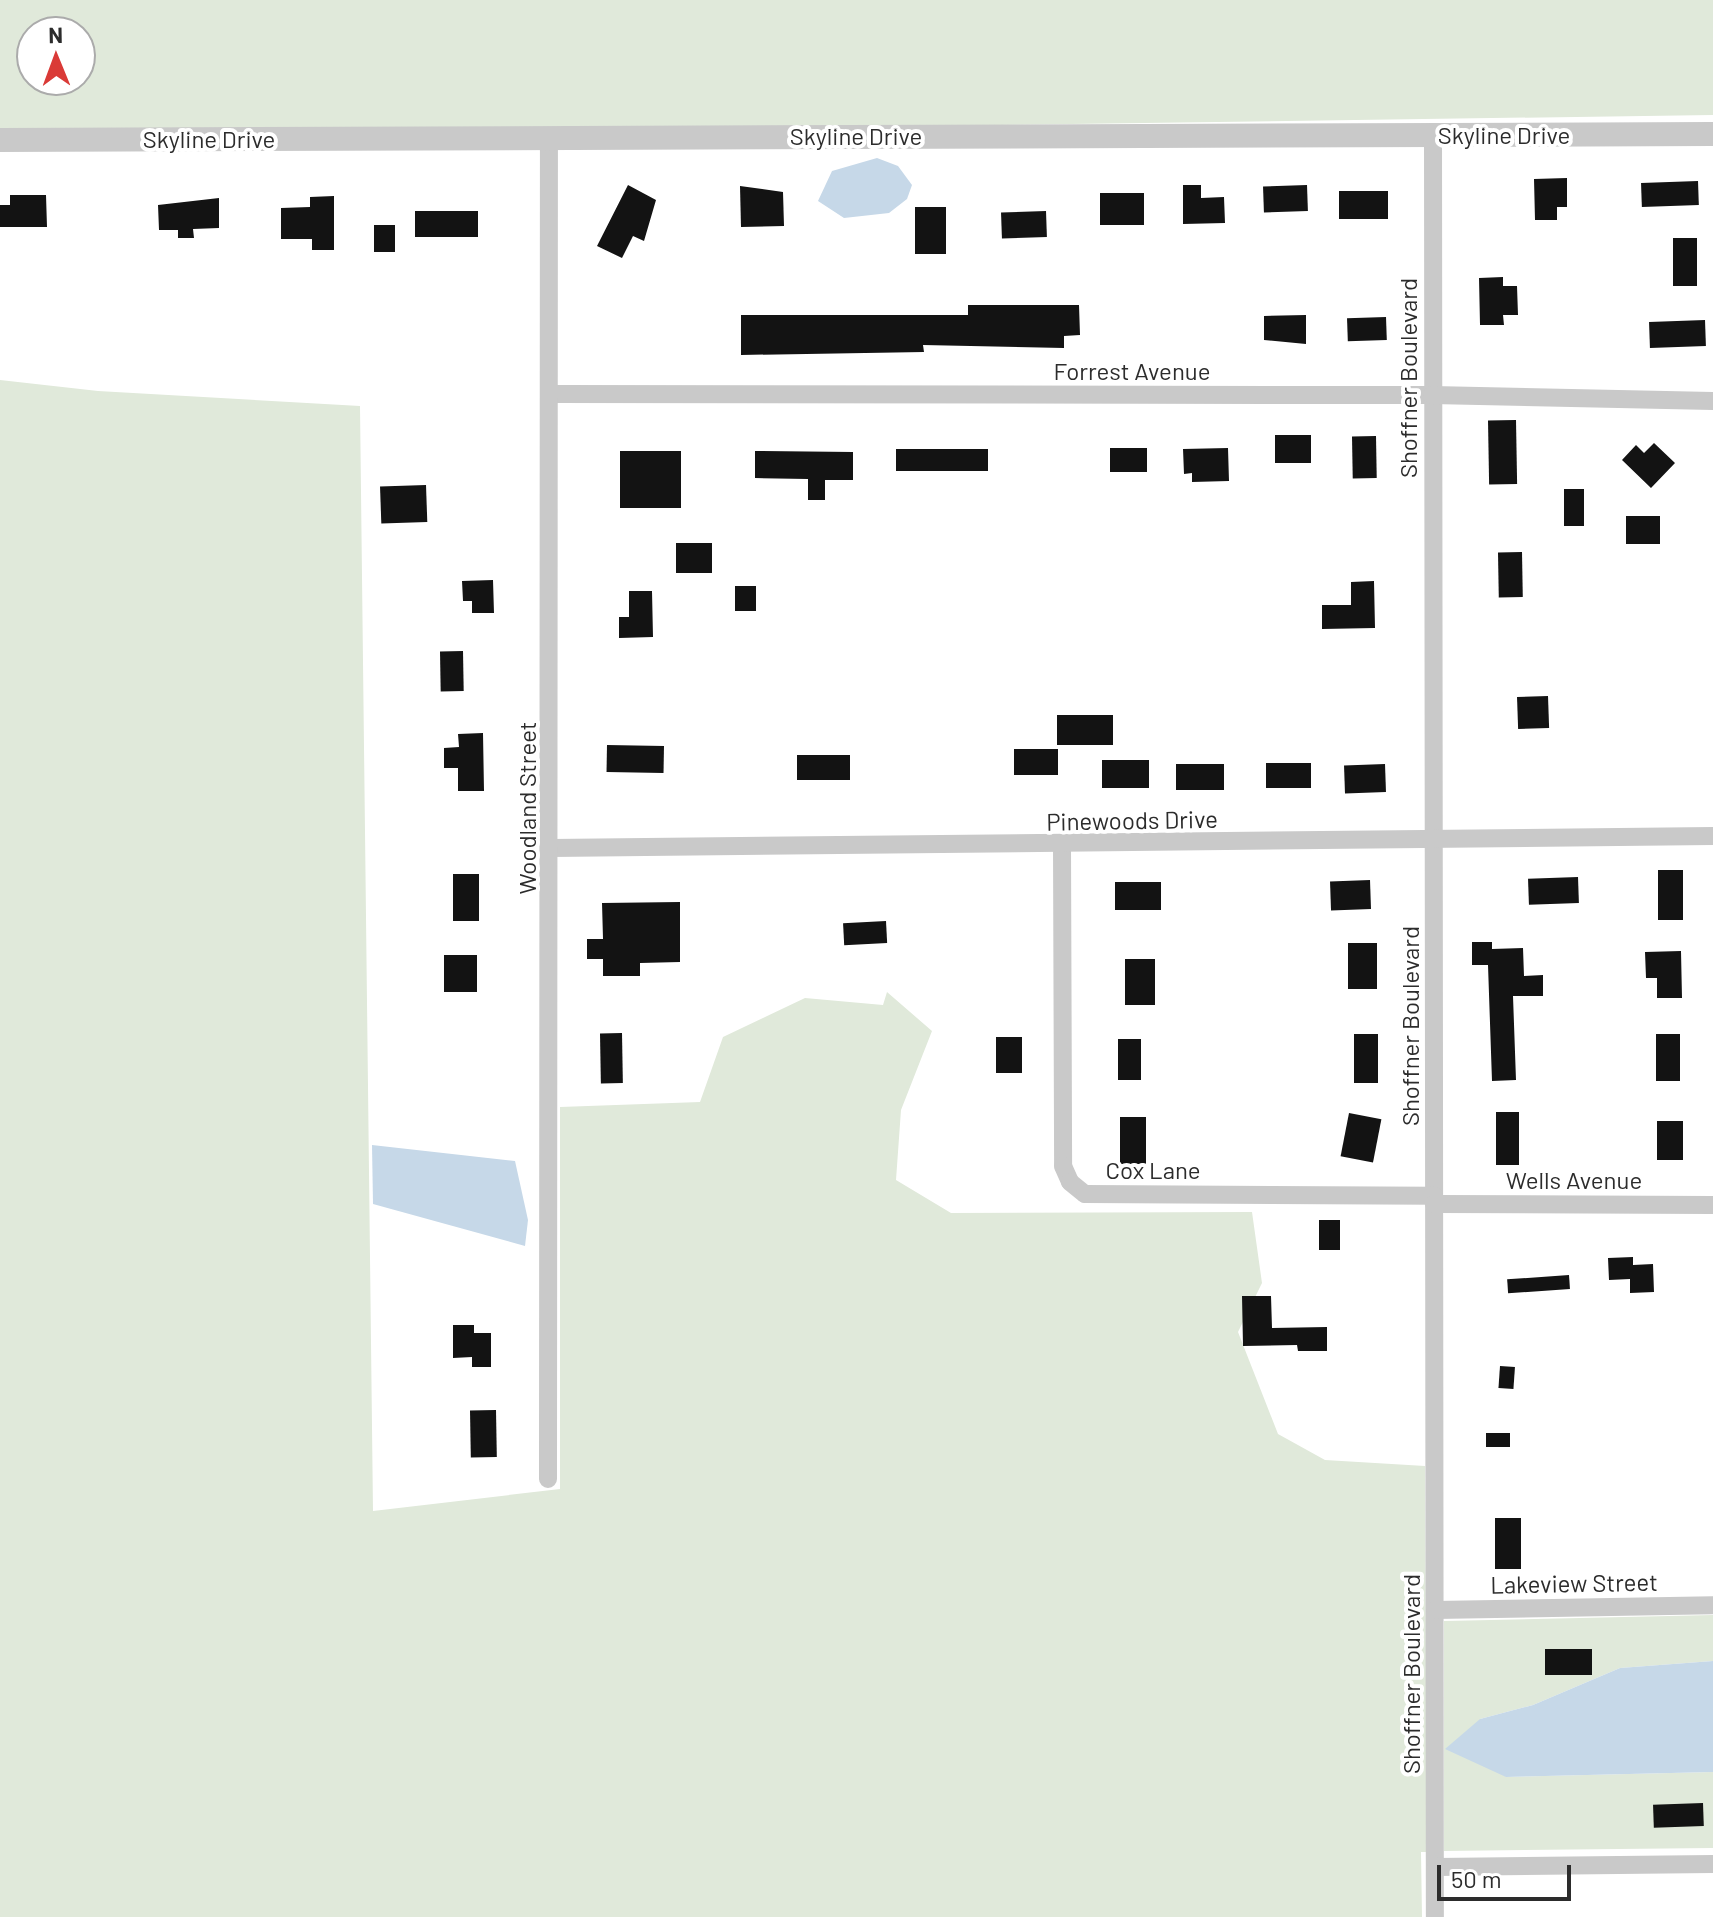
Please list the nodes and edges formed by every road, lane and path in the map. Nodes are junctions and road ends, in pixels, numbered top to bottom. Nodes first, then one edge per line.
1 (1713, 134) edge
2 (1433, 136) junction
3 (549, 137) junction
4 (0, 140) edge
5 (551, 394) junction
6 (1432, 395) junction
7 (1713, 401) edge
8 (1713, 836) edge
9 (1433, 839) junction
10 (1062, 845) junction
11 (551, 848) junction
12 (1434, 1200) junction
13 (1713, 1205) edge
14 (548, 1479) dead end
15 (1713, 1605) edge
16 (1435, 1610) junction
17 (1713, 1864) edge
18 (1436, 1867) junction
19 (1435, 1917) edge

1 - 2 street, Skyline Drive
2 - 3 street, Skyline Drive
2 - 6 street, Shoffner Boulevard
3 - 4 street, Skyline Drive
3 - 5 street, Woodland Street
5 - 6 street, Forrest Avenue
5 - 11 street, Woodland Street
6 - 7 street, Forrest Avenue
6 - 9 street, Shoffner Boulevard
8 - 9 street, Pinewoods Drive
9 - 10 street, Pinewoods Drive
9 - 12 street, Shoffner Boulevard
10 - 11 street, Pinewoods Drive
10 - 12 street, Cox Lane
11 - 14 street, Woodland Street
12 - 13 street, Wells Avenue
12 - 16 street, Shoffner Boulevard
15 - 16 street, Lakeview Street
16 - 18 street, Shoffner Boulevard
17 - 18 street
18 - 19 street, Shoffner Boulevard

